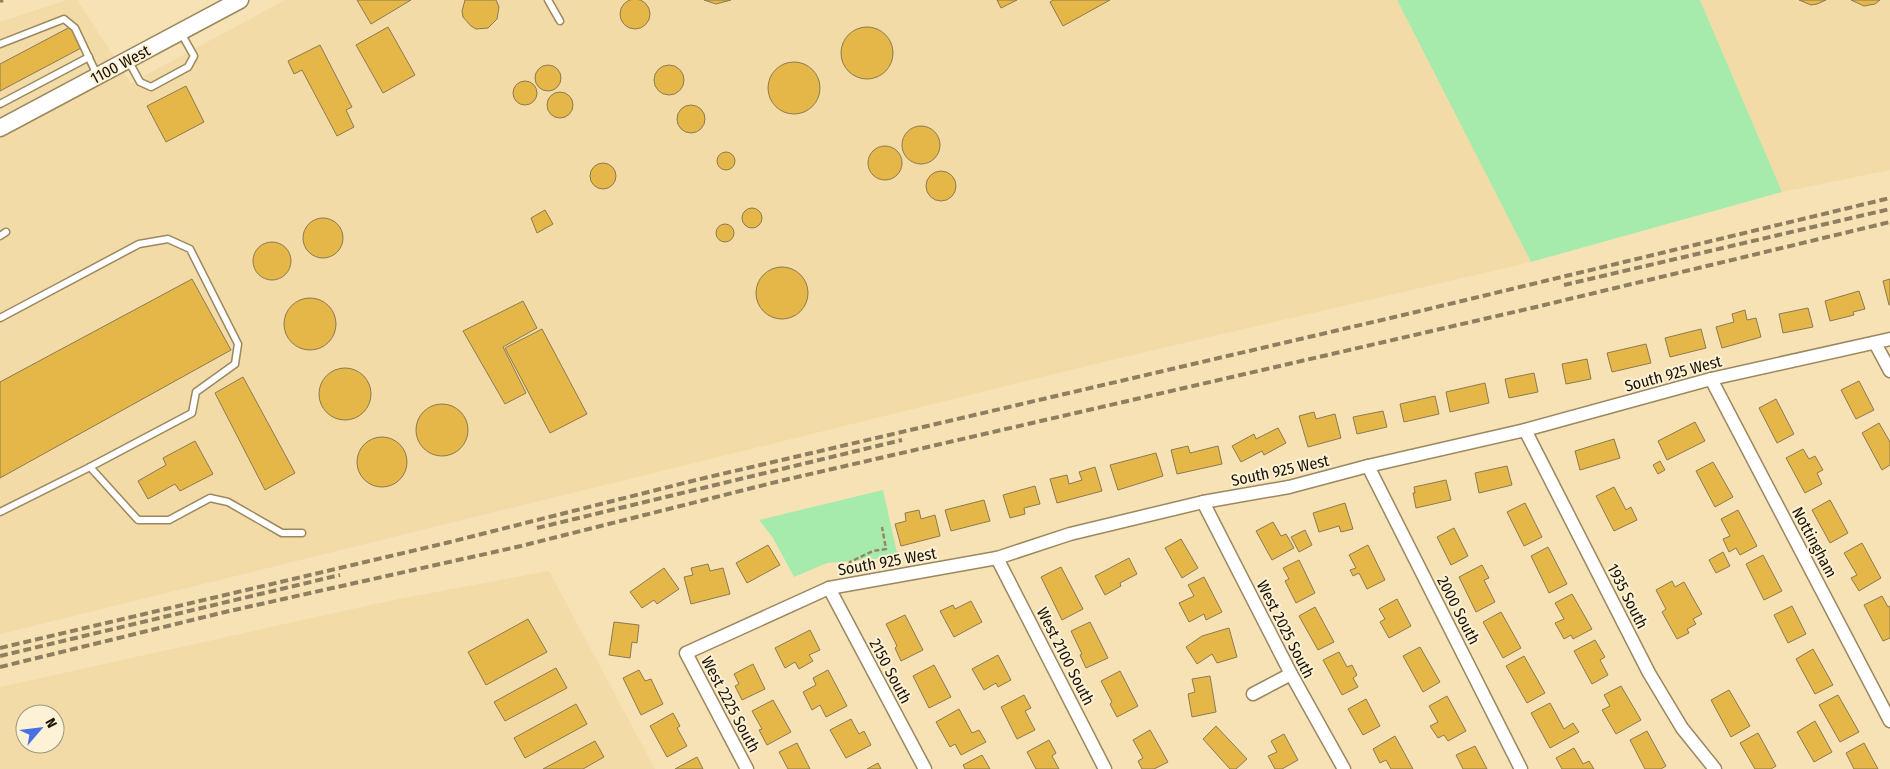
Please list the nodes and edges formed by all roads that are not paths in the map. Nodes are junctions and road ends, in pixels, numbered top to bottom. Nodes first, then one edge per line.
1 (240, 0) edge
2 (548, 0) edge
3 (560, 21) dead end
4 (181, 32) junction
5 (0, 44) edge
6 (89, 57) junction
7 (128, 60) junction
8 (98, 76) junction
9 (0, 104) edge
10 (0, 128) edge
11 (0, 318) edge
12 (1890, 339) edge
13 (1875, 343) junction
14 (1890, 371) edge
15 (1712, 378) junction
16 (1525, 430) junction
17 (1368, 466) junction
18 (90, 467) junction
19 (1204, 502) junction
20 (0, 512) edge
21 (302, 533) dead end
22 (997, 558) junction
23 (829, 588) junction
24 (686, 653) joint
25 (1290, 674) junction
26 (1253, 694) dead end
27 (1890, 721) edge
28 (747, 769) edge
29 (925, 769) edge
30 (1106, 769) edge
31 (1344, 769) edge
32 (1521, 769) edge
33 (1715, 769) edge

1 - 4 street, 1100 West
2 - 3 lane
4 - 7 street, 1100 West
4 - 7 lane
5 - 6 lane
6 - 8 lane
6 - 9 lane
7 - 8 street, 1100 West
8 - 10 street, 1100 West
11 - 18 lane
12 - 13 street, South 925 West
13 - 14 street
13 - 15 street, South 925 West
15 - 16 street, South 925 West
15 - 27 street, Nottingham
16 - 17 street, South 925 West
16 - 33 street, 1935 South
17 - 19 street, South 925 West
17 - 32 street, 2000 South
18 - 20 lane
18 - 21 lane
19 - 22 street, South 925 West
19 - 25 street, West 2025 South
22 - 23 street, South 925 West
22 - 30 street, West 2100 South
23 - 24 street, South 925 West
23 - 29 street, 2150 South
24 - 28 street, West 2225 South
25 - 26 street
25 - 31 street, West 2025 South

